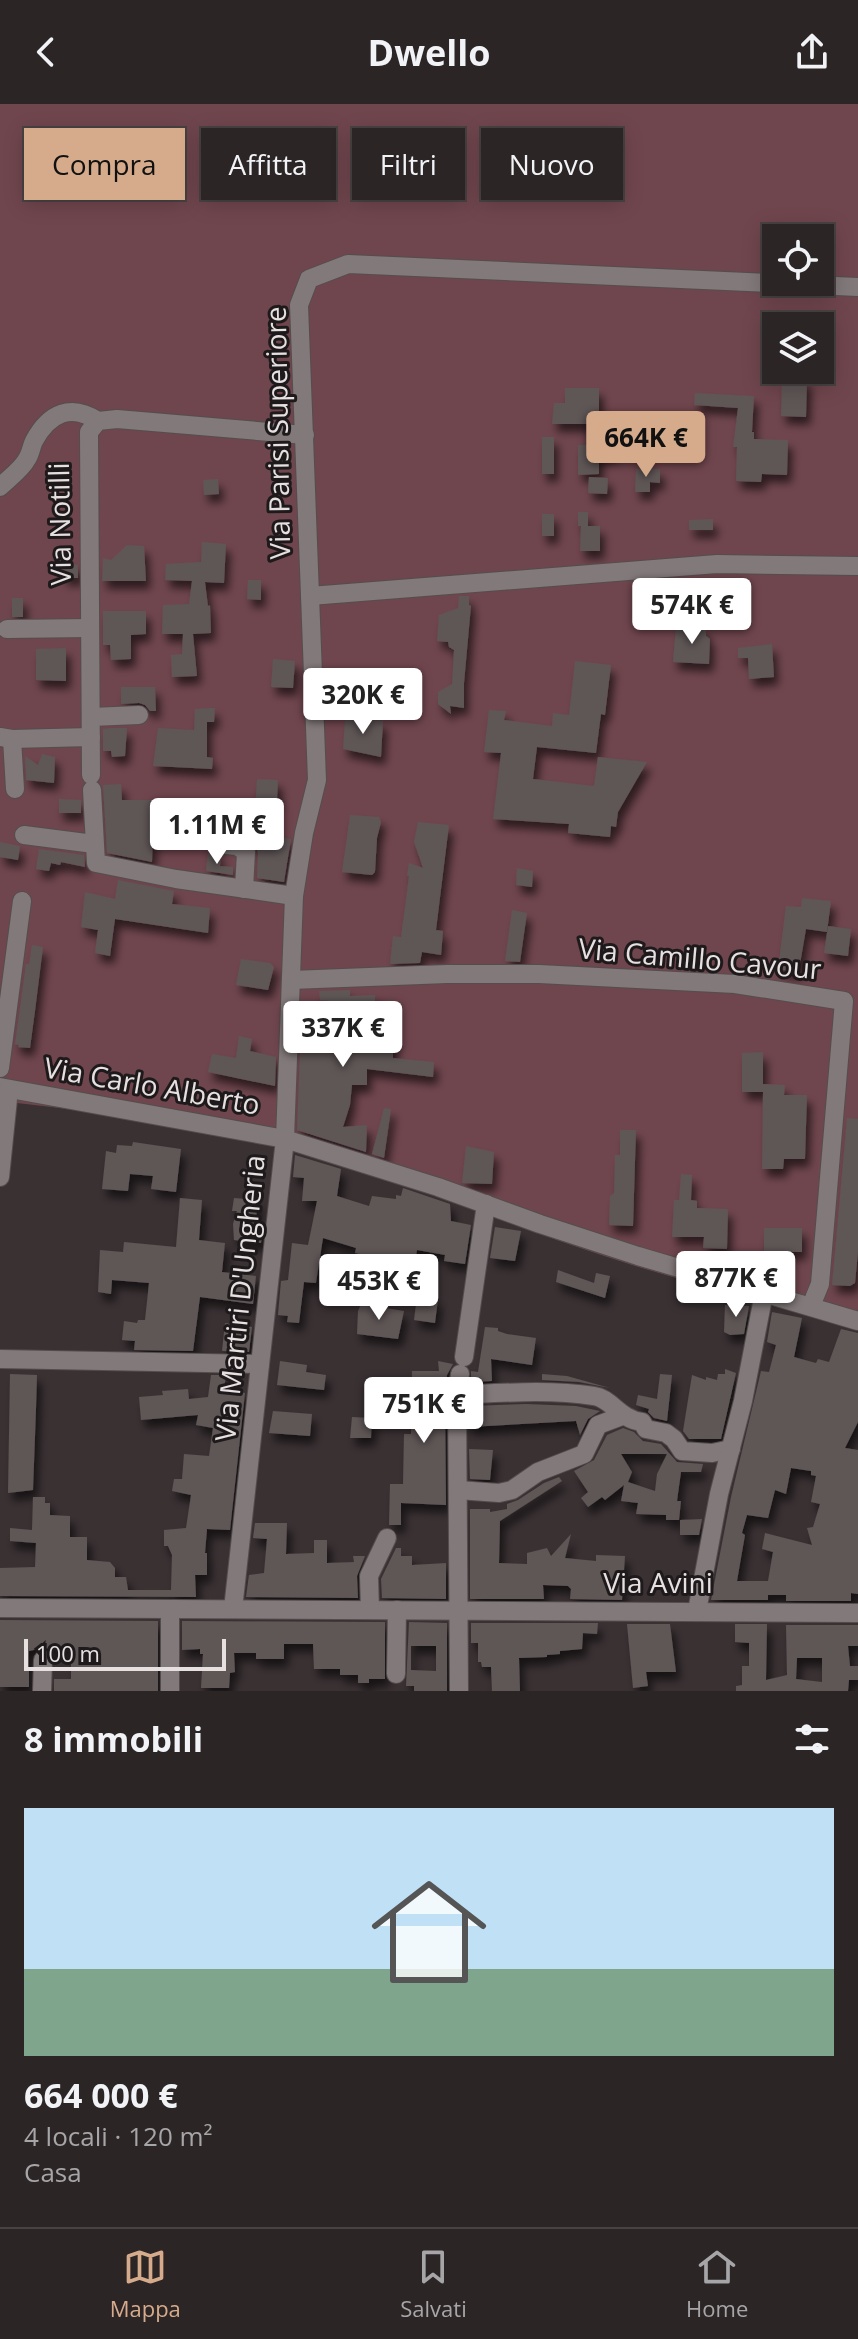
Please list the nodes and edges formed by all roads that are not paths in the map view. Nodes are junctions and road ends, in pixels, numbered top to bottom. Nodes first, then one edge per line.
1 (858, 287) edge
2 (98, 421) junction
3 (305, 435) junction
4 (0, 487) edge
5 (858, 566) edge
6 (310, 596) junction
7 (90, 628) junction
8 (7, 629) dead end
9 (139, 715) dead end
10 (91, 717) junction
11 (91, 737) junction
12 (6, 738) edge
13 (15, 789) dead end
14 (214, 819) dead end
15 (24, 835) dead end
16 (94, 844) junction
17 (244, 889) junction
18 (294, 896) junction
19 (22, 901) dead end
20 (291, 980) junction
21 (851, 1001) edge
22 (0, 1068) edge
23 (4, 1088) edge
24 (285, 1139) junction
25 (0, 1177) edge
26 (486, 1204) junction
27 (764, 1293) junction
28 (811, 1306) junction
29 (858, 1321) edge
30 (0, 1359) edge
31 (260, 1364) junction
32 (457, 1395) junction
33 (622, 1416) junction
34 (731, 1449) junction
35 (458, 1490) junction
36 (387, 1538) dead end
37 (0, 1608) edge
38 (170, 1609) junction
39 (233, 1609) junction
40 (458, 1609) junction
41 (370, 1610) junction
42 (397, 1610) junction
43 (697, 1611) junction
44 (858, 1613) edge
45 (43, 1660) dead end
46 (396, 1674) dead end
47 (42, 1691) edge
48 (170, 1691) edge
49 (459, 1691) edge

1 - 3 street, Via Parisi Superiore
2 - 3 street, Via Notilli
2 - 4 street, Via Notilli
2 - 7 street, Via Notilli
3 - 6 street, Via Parisi Superiore
5 - 6 street
6 - 18 street, Via Parisi Superiore
7 - 8 street
7 - 10 street, Via Notilli
9 - 10 street
10 - 11 street, Via Notilli
11 - 12 street
11 - 16 street, Via Notilli
12 - 13 street
14 - 17 street
15 - 16 street
16 - 17 street
17 - 18 street
18 - 20 street, Via Martiri D'Ungheria
19 - 22 street
20 - 21 street, Via Camillo Cavour
20 - 24 street, Via Martiri D'Ungheria
21 - 28 street, Via Camillo Cavour
23 - 24 street, Via Carlo Alberto
23 - 25 street, Via Carlo Alberto
24 - 26 street
24 - 31 street, Via Martiri D'Ungheria
26 - 27 street
26 - 32 street
27 - 28 street
27 - 34 street
28 - 29 street
30 - 31 street
31 - 39 street, Via Martiri D'Ungheria
32 - 33 street
32 - 35 street
33 - 34 street
33 - 35 street
34 - 43 street
35 - 40 street
36 - 41 street
37 - 38 street, Via Avini
38 - 39 street, Via Avini
38 - 48 street
39 - 41 street, Via Avini
40 - 42 street, Via Avini
40 - 43 street, Via Avini
40 - 49 street
41 - 42 street, Via Avini
42 - 46 street
43 - 44 street, Via Avini
45 - 47 street

